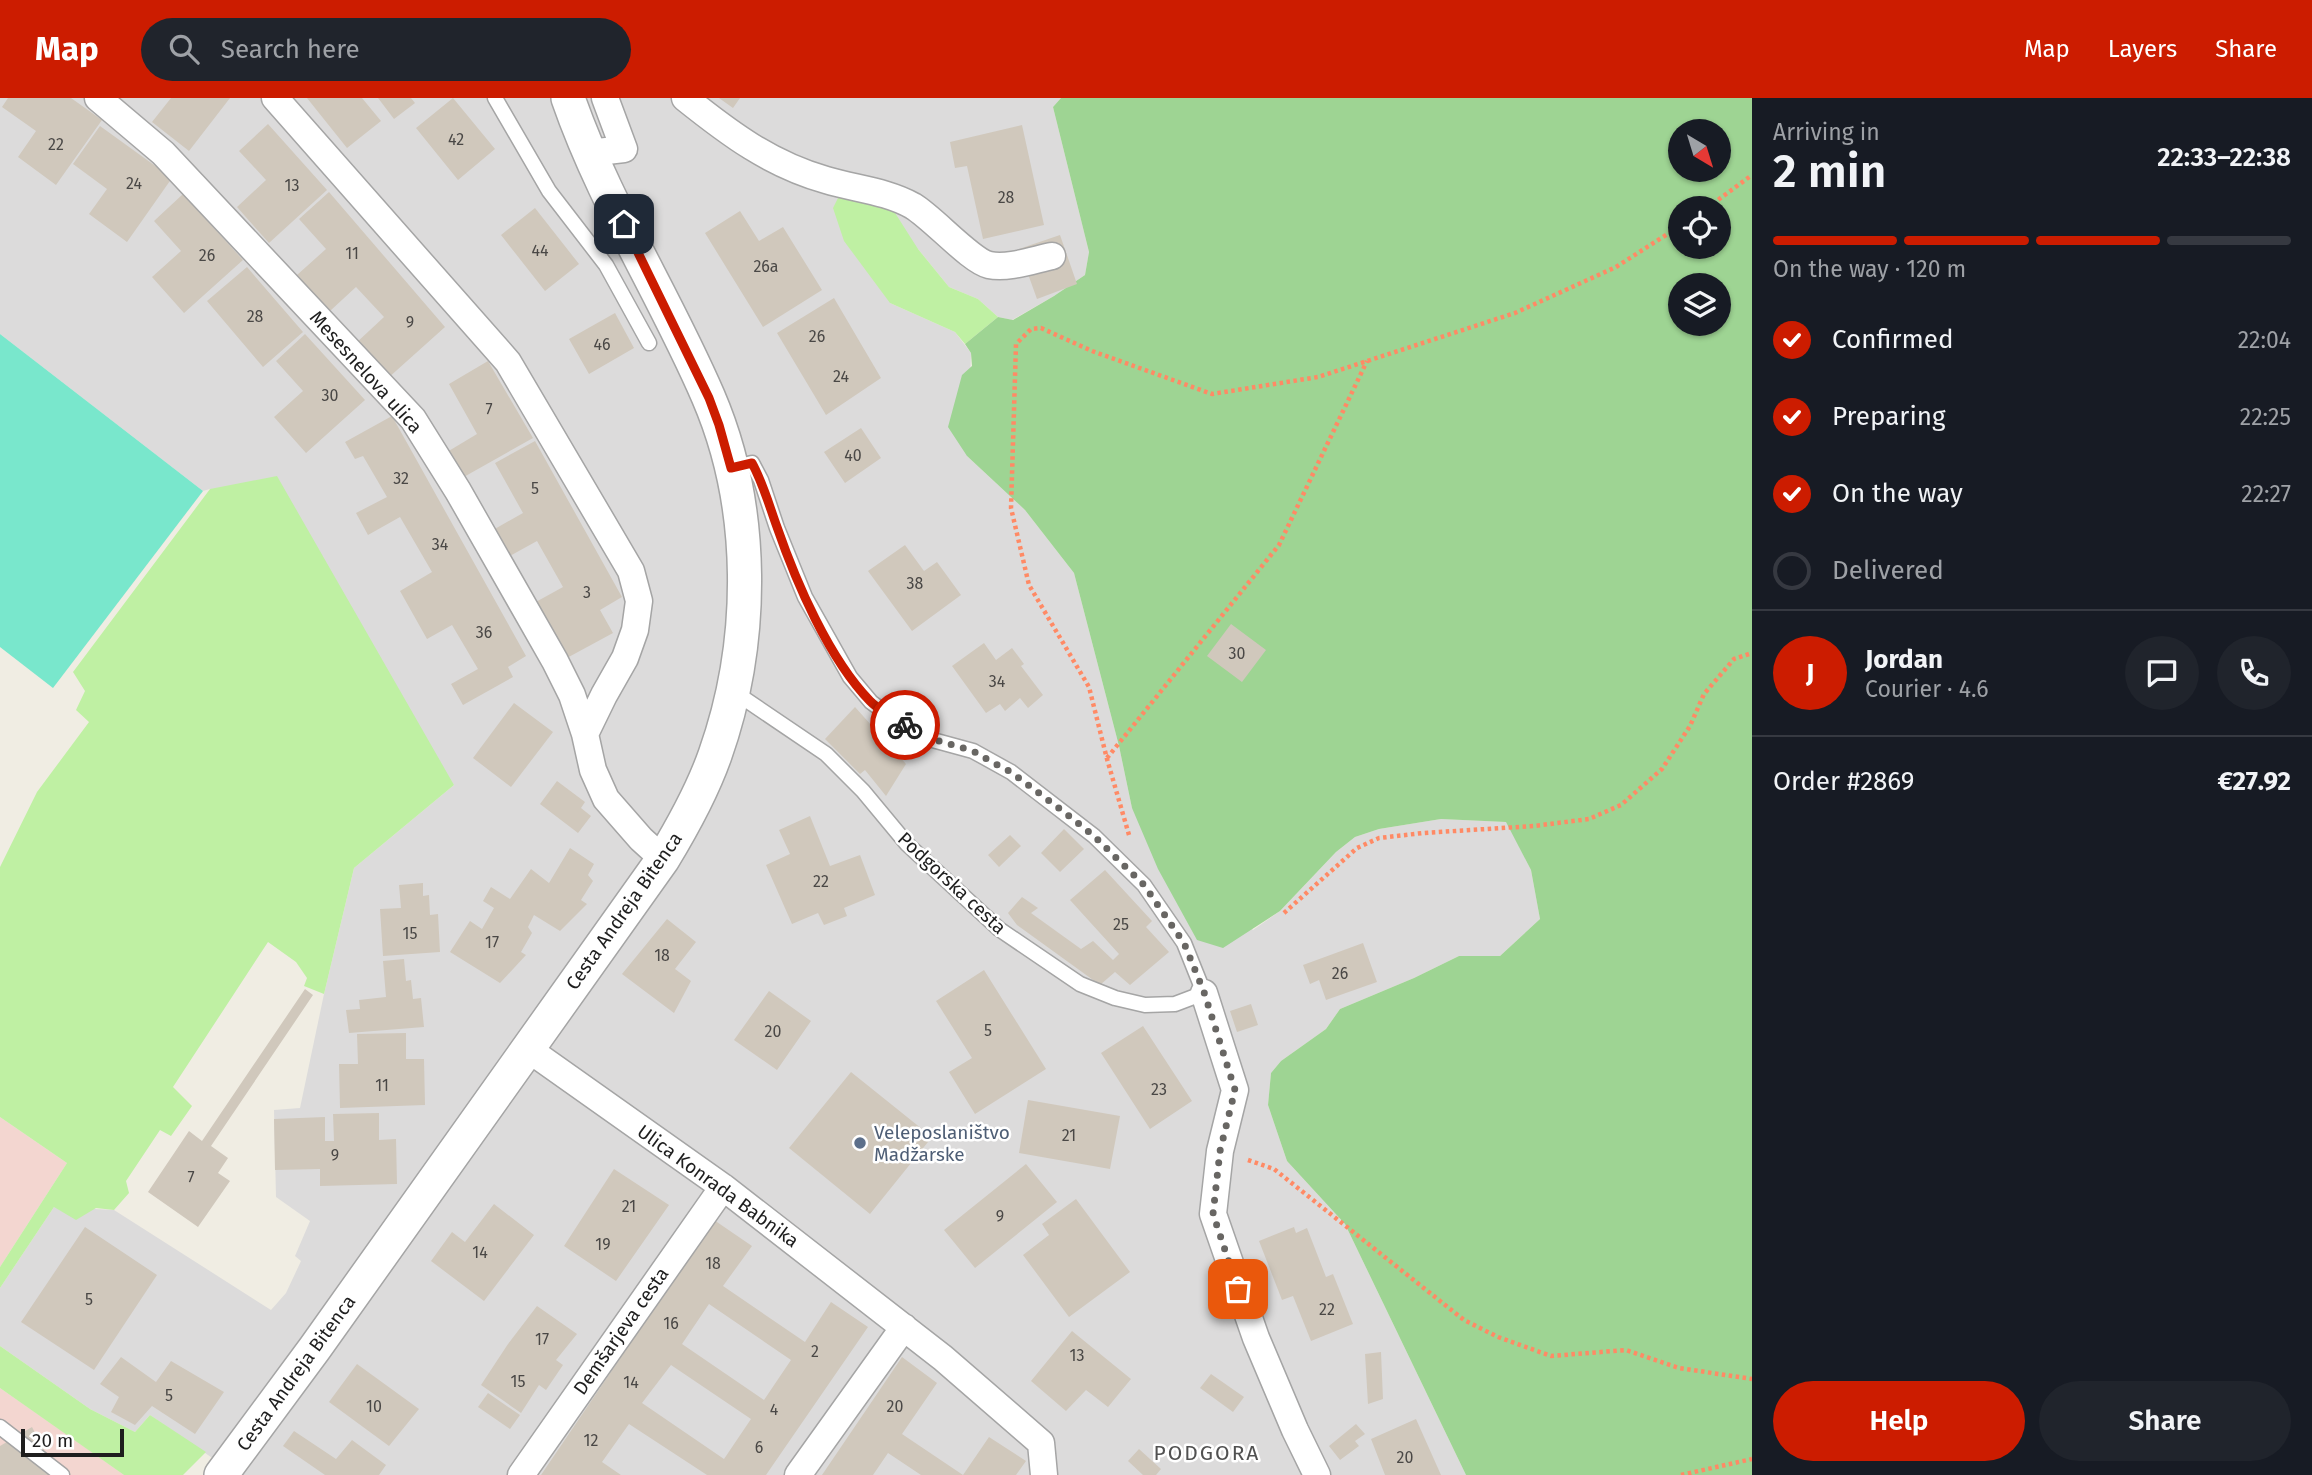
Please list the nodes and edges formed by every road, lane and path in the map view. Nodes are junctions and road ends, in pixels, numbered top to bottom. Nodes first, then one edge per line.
1 (98, 98) edge
2 (275, 98) edge
3 (495, 98) edge
4 (568, 98) edge
5 (605, 98) edge
6 (685, 98) edge
7 (589, 153) junction
8 (1752, 175) edge
9 (1723, 196) edge
10 (1668, 234) edge
11 (1052, 256) dead end
12 (649, 342) dead end
13 (1368, 360) junction
14 (731, 468) junction
15 (1752, 653) edge
16 (733, 691) junction
17 (585, 733) junction
18 (1107, 759) junction
19 (663, 859) junction
20 (1144, 885) junction
21 (1284, 913) dead end
22 (1204, 992) junction
23 (528, 1049) junction
24 (1220, 1151) junction
25 (723, 1187) junction
26 (904, 1326) junction
27 (1752, 1379) edge
28 (0, 1427) edge
29 (1752, 1459) edge
30 (62, 1475) edge
31 (221, 1475) edge
32 (521, 1475) edge
33 (798, 1475) edge
34 (1044, 1475) edge
35 (1317, 1475) edge
36 (1681, 1475) edge

1 - 17 street, Mesesnelova ulica
2 - 17 street
3 - 12 lane
4 - 7 street, Cesta Andreja Bitenca
5 - 7 street
6 - 11 street
7 - 14 street, Cesta Andreja Bitenca
8 - 9 path
10 - 13 path
13 - 18 path
13 - 18 path
14 - 16 street, Cesta Andreja Bitenca
14 - 20 lane
15 - 21 path
16 - 19 street, Cesta Andreja Bitenca
16 - 22 lane, Podgorska cesta
17 - 19 street, Mesesnelova ulica
18 - 20 path
19 - 23 street, Cesta Andreja Bitenca
20 - 22 lane
22 - 24 street
23 - 25 street, Ulica Konrada Babnika
23 - 31 street, Cesta Andreja Bitenca
24 - 27 path
24 - 35 street
25 - 26 street, Ulica Konrada Babnika
25 - 32 street, Demšarjeva cesta
26 - 33 street
26 - 34 street, Ulica Konrada Babnika
28 - 30 lane
29 - 36 path

